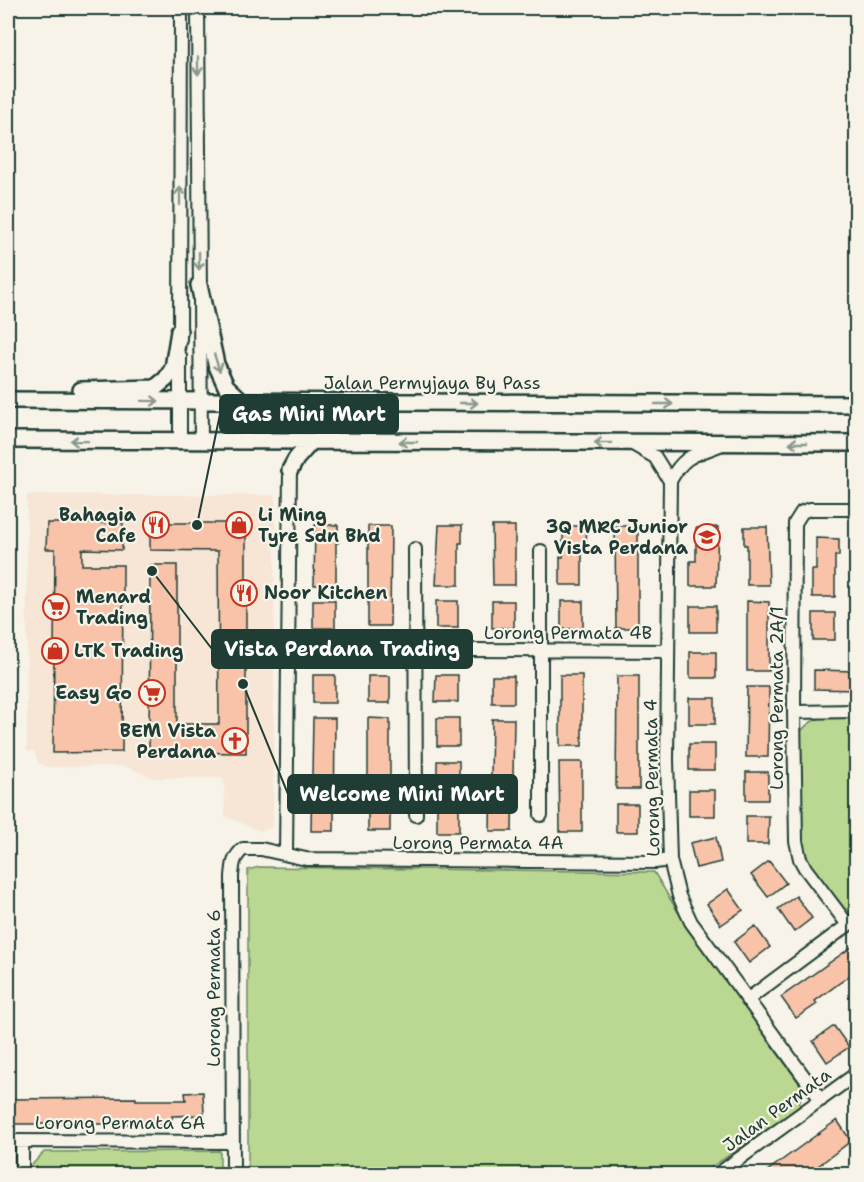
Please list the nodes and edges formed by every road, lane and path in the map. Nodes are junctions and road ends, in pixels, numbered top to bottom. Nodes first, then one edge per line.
1 (174, 8) edge
2 (181, 8) edge
3 (198, 8) edge
4 (206, 8) edge
5 (198, 25) junction
6 (181, 28) junction
7 (199, 285) junction
8 (179, 331) junction
9 (8, 400) edge
10 (33, 400) junction
11 (180, 402) junction
12 (201, 402) junction
13 (243, 402) junction
14 (856, 404) edge
15 (8, 440) edge
16 (180, 442) junction
17 (201, 442) junction
18 (311, 442) junction
19 (631, 443) junction
20 (724, 443) junction
21 (856, 443) edge
22 (290, 470) joint
23 (670, 481) junction
24 (856, 509) edge
25 (415, 549) dead end
26 (541, 551) dead end
27 (288, 649) junction
28 (415, 651) junction
29 (542, 651) junction
30 (668, 651) junction
31 (856, 711) edge
32 (794, 712) junction
33 (416, 815) dead end
34 (541, 815) dead end
35 (286, 854) junction
36 (670, 860) junction
37 (852, 922) edge
38 (747, 1000) junction
39 (856, 1074) edge
40 (820, 1100) junction
41 (8, 1141) edge
42 (22, 1141) junction
43 (232, 1142) junction
44 (22, 1174) edge
45 (233, 1174) edge
46 (718, 1174) edge

1 - 6 street
2 - 6 street
3 - 5 street
4 - 5 street
5 -> 7 street
8 -> 6 street
7 - 12 street
7 -> 13 main road
8 - 10 main road
8 - 11 street
9 - 10 main road, Jalan Permyjaya By Pass
10 -> 11 main road, Jalan Permyjaya By Pass
11 - 12 main road, Jalan Permyjaya By Pass
11 - 16 street
12 - 13 main road, Jalan Permyjaya By Pass
12 - 17 street
13 -> 14 main road, Jalan Permyjaya By Pass
16 -> 15 main road
16 - 17 main road
17 - 18 main road
19 -> 18 main road
18 - 22 main road
19 - 20 main road
19 - 23 street
21 -> 20 main road
20 - 23 street
22 - 27 street
23 - 30 street, Lorong Permata 4
24 - 32 street, Lorong Permata 2A/1
25 - 28 street
26 - 29 street
27 - 28 street, Lorong Permata 4B
27 - 35 street
28 - 29 street, Lorong Permata 4B
28 - 33 street
29 - 30 street, Lorong Permata 4B
29 - 34 street
30 - 36 street, Lorong Permata 4
31 - 32 street
32 - 37 street, Lorong Permata 2A/1
35 - 36 street, Lorong Permata 4A
35 - 43 street, Lorong Permata 6
36 - 38 street, Lorong Permata 4
37 - 38 street
38 - 40 street, Lorong Permata 4
39 - 40 street, Jalan Permata
40 - 46 street, Jalan Permata
41 - 42 street, Lorong Permata 6A
42 - 43 street, Lorong Permata 6A
42 - 44 street
43 - 45 street, Lorong Permata 6

